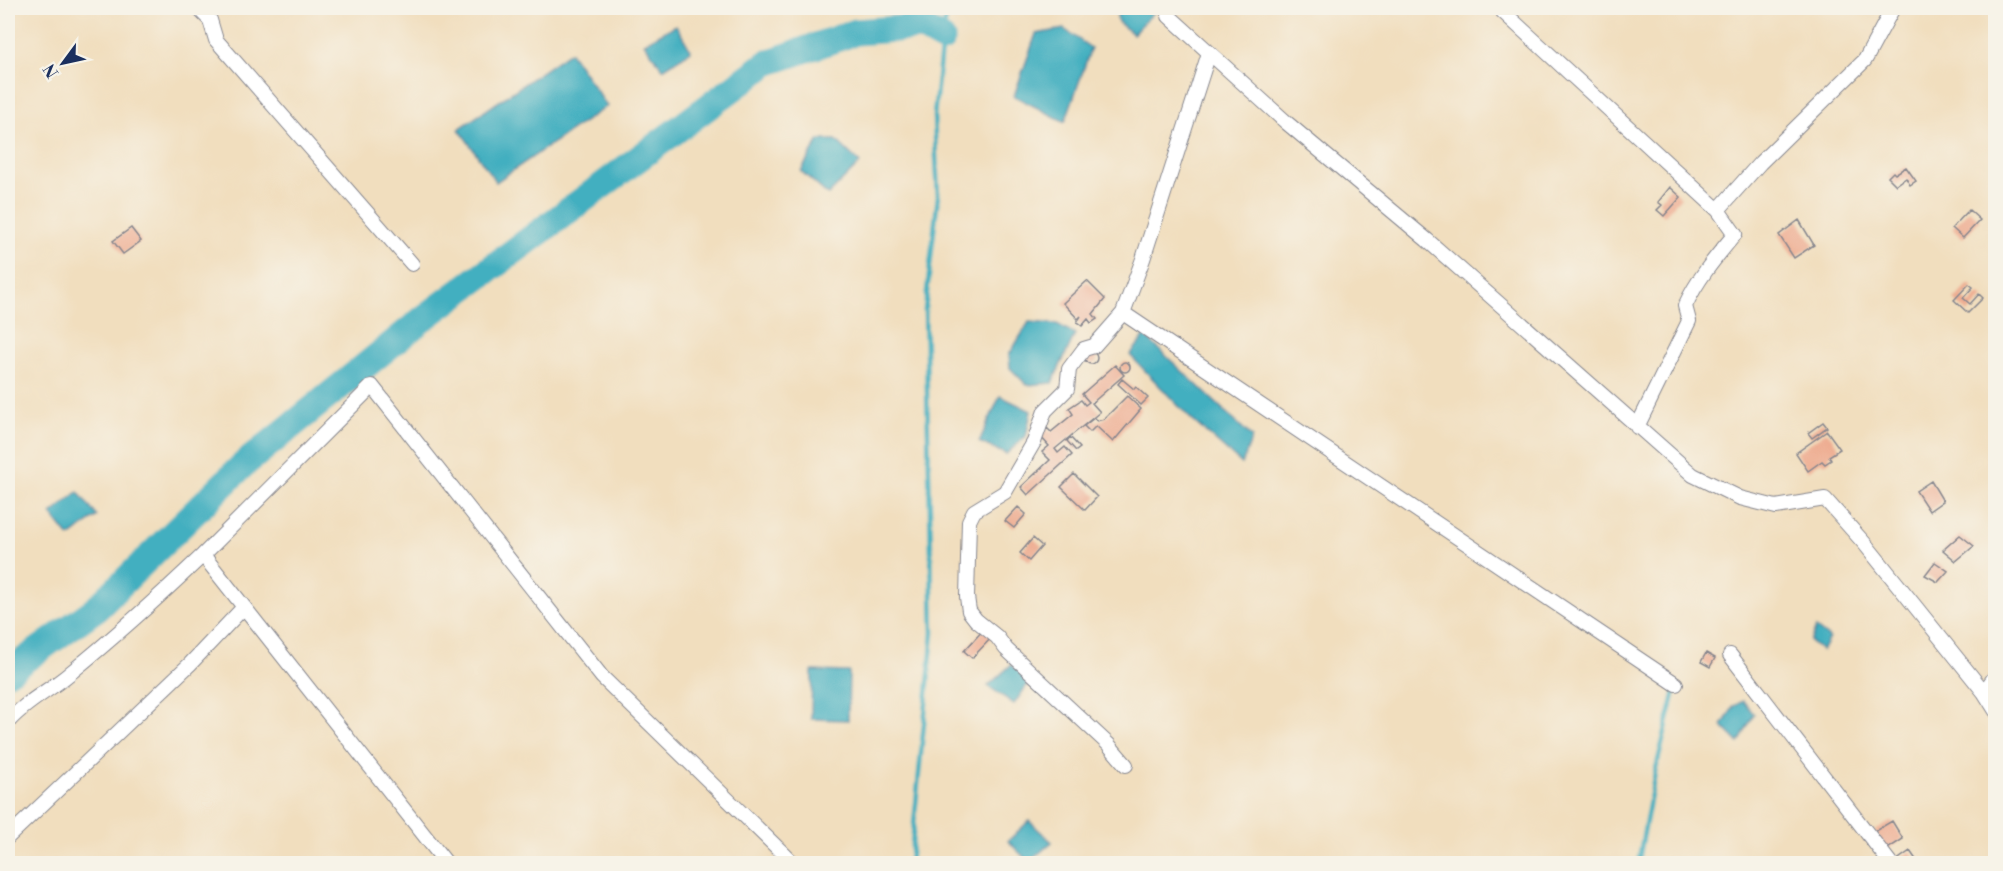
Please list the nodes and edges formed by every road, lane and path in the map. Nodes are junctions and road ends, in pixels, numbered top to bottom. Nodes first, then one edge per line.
1 (198, 8) edge
2 (1499, 8) edge
3 (1893, 8) edge
4 (1169, 16) dead end
5 (1209, 53) junction
6 (1718, 210) junction
7 (412, 264) dead end
8 (1124, 313) junction
9 (1637, 427) junction
10 (204, 555) junction
11 (244, 606) junction
12 (1730, 656) dead end
13 (1995, 675) edge
14 (1677, 684) dead end
15 (1984, 692) junction
16 (1995, 711) edge
17 (8, 722) edge
18 (1126, 765) dead end
19 (8, 837) edge
20 (447, 864) edge
21 (794, 864) edge
22 (1891, 864) edge

1 - 7 street
2 - 6 street
3 - 6 street
4 - 5 street
5 - 8 street
5 - 9 street
6 - 9 street
8 - 14 street
8 - 18 street
9 - 15 street
10 - 11 street
10 - 17 street
10 - 21 street
11 - 19 street
11 - 20 street
12 - 22 street
13 - 15 street
15 - 16 street

